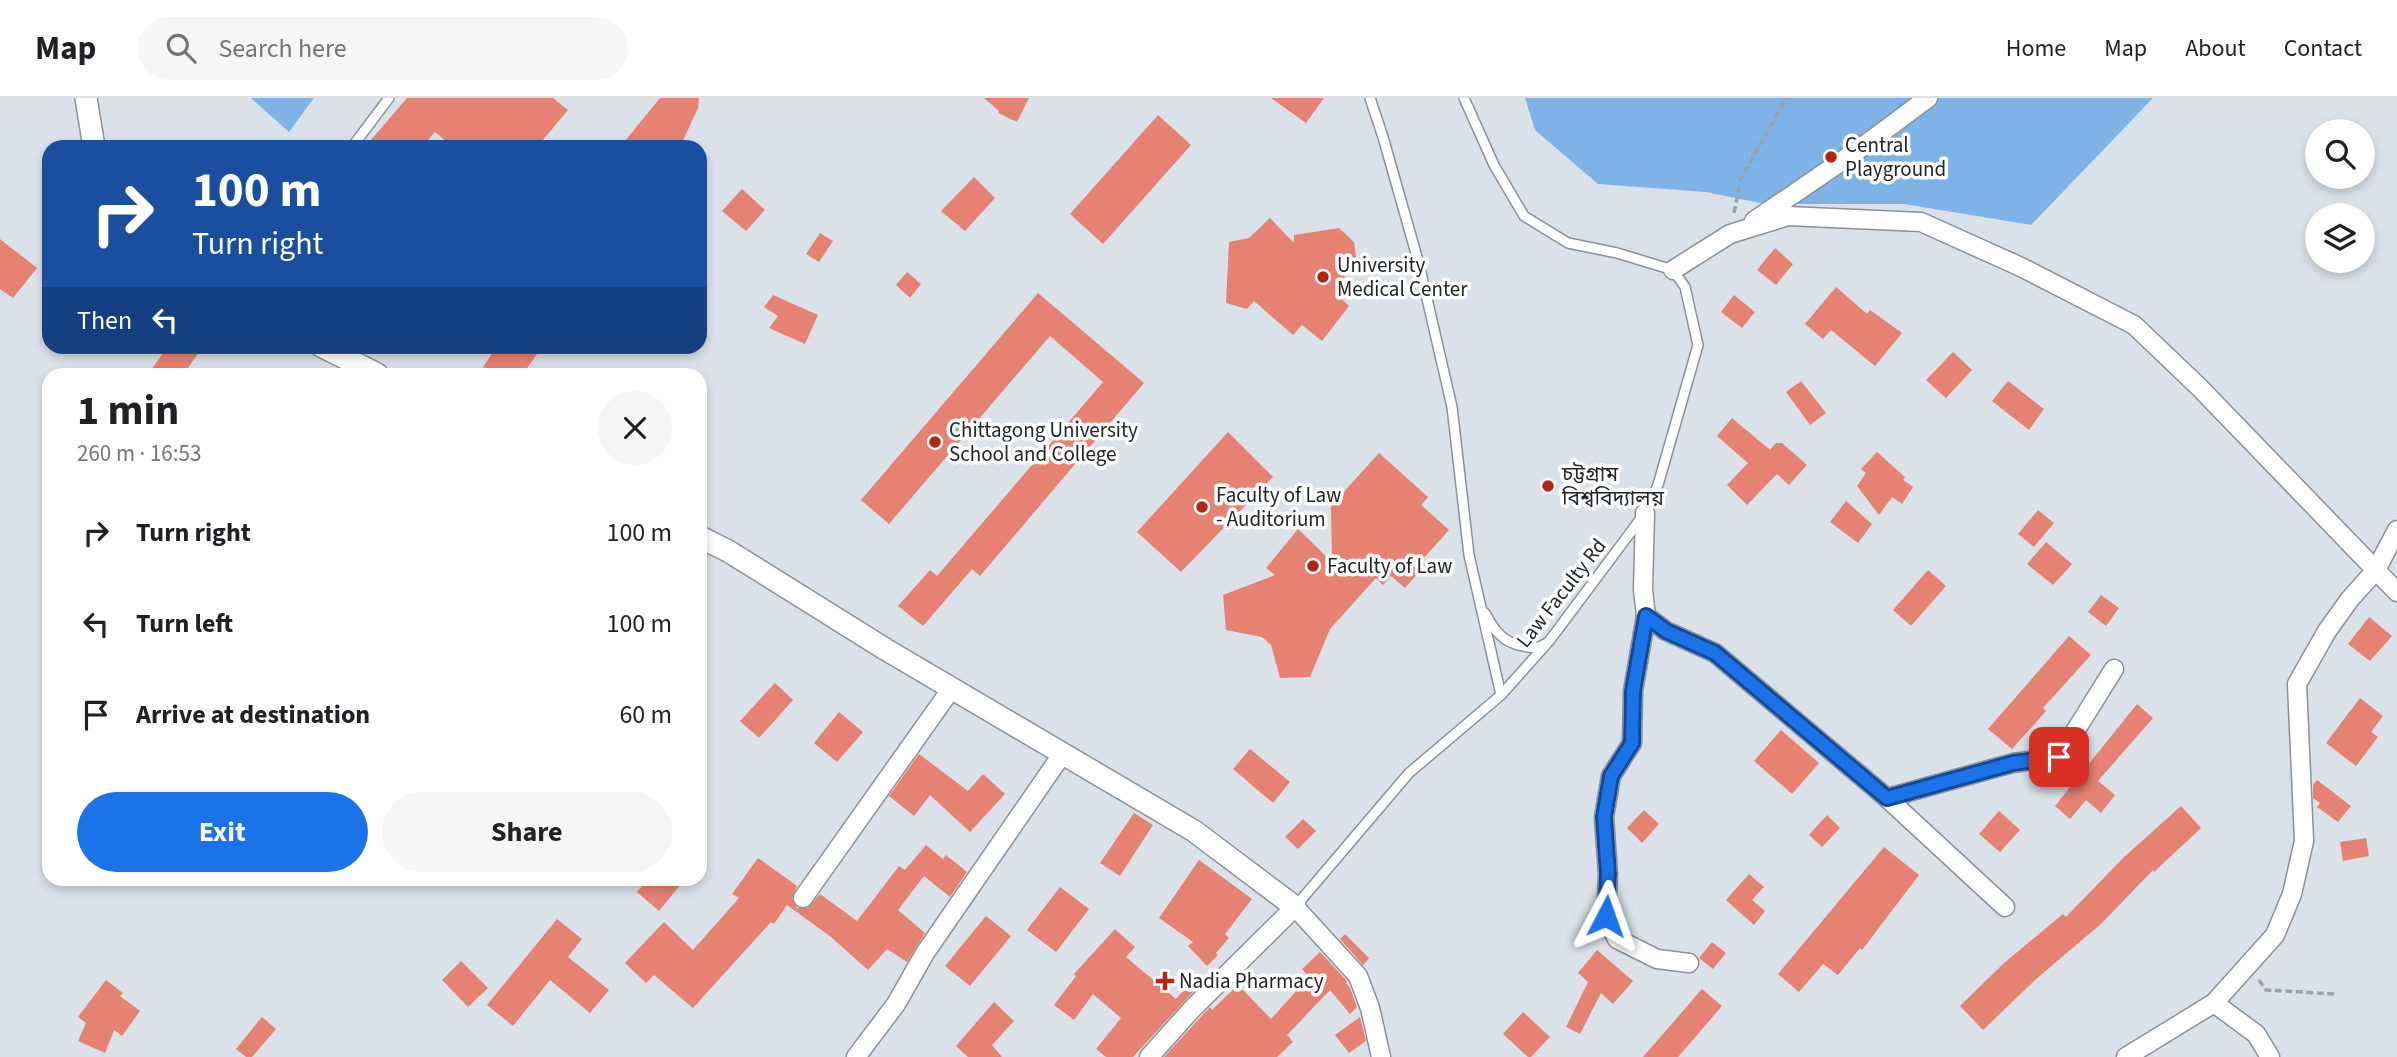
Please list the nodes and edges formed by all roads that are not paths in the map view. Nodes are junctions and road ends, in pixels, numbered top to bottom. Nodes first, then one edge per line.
1 (86, 98) edge
2 (389, 98) edge
3 (1370, 98) edge
4 (1464, 98) edge
5 (1928, 98) edge
6 (93, 140) edge
7 (357, 140) edge
8 (1673, 270) junction
9 (337, 354) edge
10 (365, 368) edge
11 (1645, 513) junction
12 (2397, 530) edge
13 (707, 540) edge
14 (2376, 570) junction
15 (2397, 592) edge
16 (1479, 602) junction
17 (1646, 616) junction
18 (1550, 640) junction
19 (2114, 669) dead end
20 (951, 688) junction
21 (1501, 695) junction
22 (1063, 753) junction
23 (1887, 798) junction
24 (803, 898) dead end
25 (1295, 907) junction
26 (2005, 907) dead end
27 (1689, 963) dead end
28 (2214, 1003) junction
29 (856, 1057) edge
30 (1149, 1057) edge
31 (1381, 1057) edge
32 (2126, 1057) edge
33 (2270, 1057) edge

1 - 6 street
2 - 7 lane
3 - 16 lane
4 - 8 lane
5 - 8 street
8 - 11 lane, Law Faculty Rd
8 - 14 street
9 - 10 street
11 - 17 street
11 - 18 lane, Law Faculty Rd
12 - 14 street
13 - 20 street
14 - 15 street
14 - 28 street
16 - 18 lane
16 - 21 lane
17 - 23 street
17 - 27 street
18 - 21 lane, Law Faculty Rd
19 - 23 street
20 - 22 street
20 - 24 street
21 - 25 lane, Law Faculty Rd
22 - 25 street
22 - 29 street
23 - 26 street
25 - 30 street
25 - 31 street
28 - 32 street
28 - 33 street

